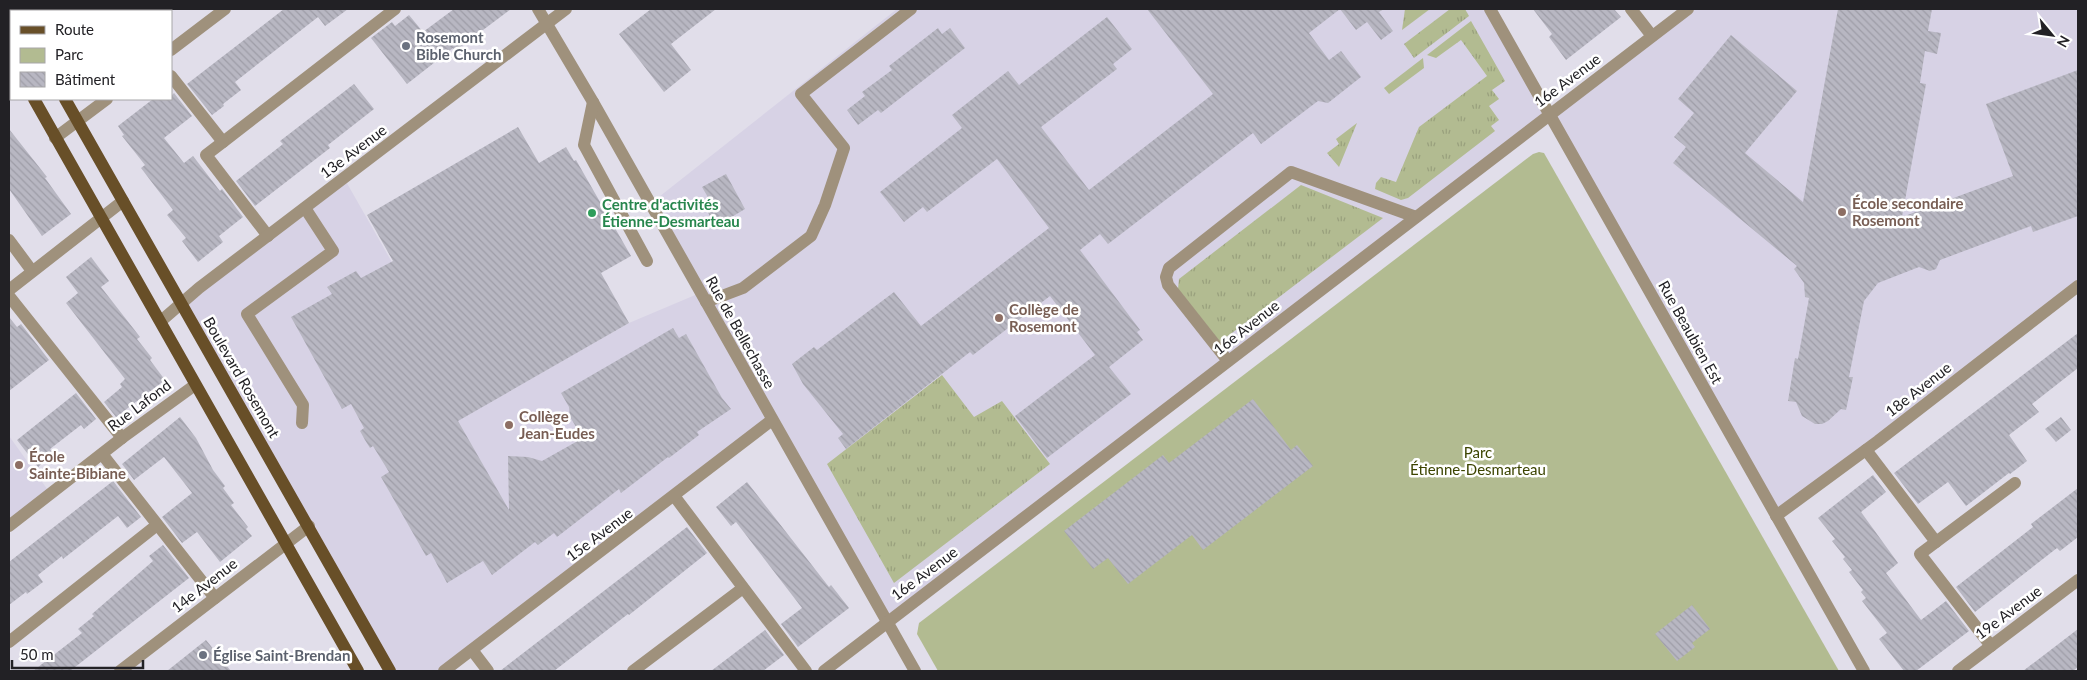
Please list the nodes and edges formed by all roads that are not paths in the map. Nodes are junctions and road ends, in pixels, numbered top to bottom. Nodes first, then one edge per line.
1 (225, 9) edge
2 (395, 9) edge
3 (538, 9) edge
4 (566, 9) edge
5 (911, 9) edge
6 (1490, 9) edge
7 (1632, 9) edge
8 (1688, 9) edge
9 (547, 24) junction
10 (1652, 36) junction
11 (172, 49) edge
12 (172, 77) edge
13 (35, 100) edge
14 (66, 100) edge
15 (106, 100) edge
16 (593, 102) junction
17 (1549, 114) junction
18 (77, 121) junction
19 (56, 138) junction
20 (223, 142) junction
21 (123, 201) junction
22 (305, 208) junction
23 (101, 217) junction
24 (1416, 217) junction
25 (268, 236) junction
26 (9, 240) edge
27 (647, 261) dead end
28 (32, 271) junction
29 (2078, 286) edge
30 (9, 290) edge
31 (9, 296) edge
32 (706, 302) junction
33 (182, 303) junction
34 (161, 322) junction
35 (1228, 362) junction
36 (195, 385) junction
37 (772, 420) junction
38 (302, 423) dead end
39 (122, 438) junction
40 (1866, 450) junction
41 (102, 454) junction
42 (2015, 483) dead end
43 (674, 497) junction
44 (1776, 516) junction
45 (157, 525) junction
46 (9, 526) edge
47 (310, 526) junction
48 (1936, 542) junction
49 (286, 544) junction
50 (2078, 580) edge
51 (743, 588) junction
52 (214, 598) junction
53 (886, 622) junction
54 (9, 642) edge
55 (1991, 646) junction
56 (472, 650) junction
57 (120, 671) edge
58 (358, 671) edge
59 (390, 671) edge
60 (444, 671) edge
61 (488, 671) edge
62 (633, 671) edge
63 (806, 671) edge
64 (824, 671) edge
65 (914, 671) edge
66 (1864, 671) edge
67 (1958, 671) edge

1 - 11 street
2 - 20 street
3 - 9 street, Rue de Bellechasse
4 - 9 street, 13e Avenue
5 - 32 street
6 - 17 street, Rue Beaubien Est
7 - 10 street
8 - 10 street, 16e Avenue
9 - 16 street, Rue de Bellechasse
9 - 22 street, 13e Avenue
10 - 17 street, 16e Avenue
12 - 20 street
13 - 19 main road
14 - 18 main road, Boulevard Rosemont
15 - 18 street
16 - 27 street
16 - 32 street, Rue de Bellechasse
17 - 24 street, 16e Avenue
17 - 44 street, Rue Beaubien Est
18 - 19 street
18 - 21 main road, Boulevard Rosemont
19 - 23 main road
20 - 25 street
21 - 23 street
21 - 33 main road, Boulevard Rosemont
22 - 25 street, 13e Avenue
22 - 38 street
23 - 28 street
23 - 34 main road
24 - 35 street, 16e Avenue
24 - 35 street
25 - 33 street, 13e Avenue
26 - 28 street
28 - 30 street
29 - 40 street, 18e Avenue
31 - 39 street
32 - 37 street, Rue de Bellechasse
33 - 34 street, 13e Avenue
33 - 47 main road, Boulevard Rosemont
34 - 36 main road
35 - 53 street, 16e Avenue
36 - 39 street, Rue Lafond
36 - 49 main road
37 - 43 street, 15e Avenue
37 - 53 street, Rue de Bellechasse
39 - 41 street, Rue Lafond
40 - 44 street, 18e Avenue
40 - 48 street
41 - 45 street
41 - 46 street, Rue Lafond
42 - 48 street
43 - 51 street
43 - 56 street, 15e Avenue
44 - 66 street, Rue Beaubien Est
45 - 52 street
45 - 54 street
47 - 49 street, 14e Avenue
47 - 59 main road, Boulevard Rosemont
48 - 55 street
49 - 52 street, 14e Avenue
49 - 58 main road
50 - 55 street, 19e Avenue
51 - 62 street
51 - 63 street
52 - 57 street, 14e Avenue
53 - 64 street, 16e Avenue
53 - 65 street, Rue de Bellechasse
55 - 67 street, 19e Avenue
56 - 60 street, 15e Avenue
56 - 61 street

